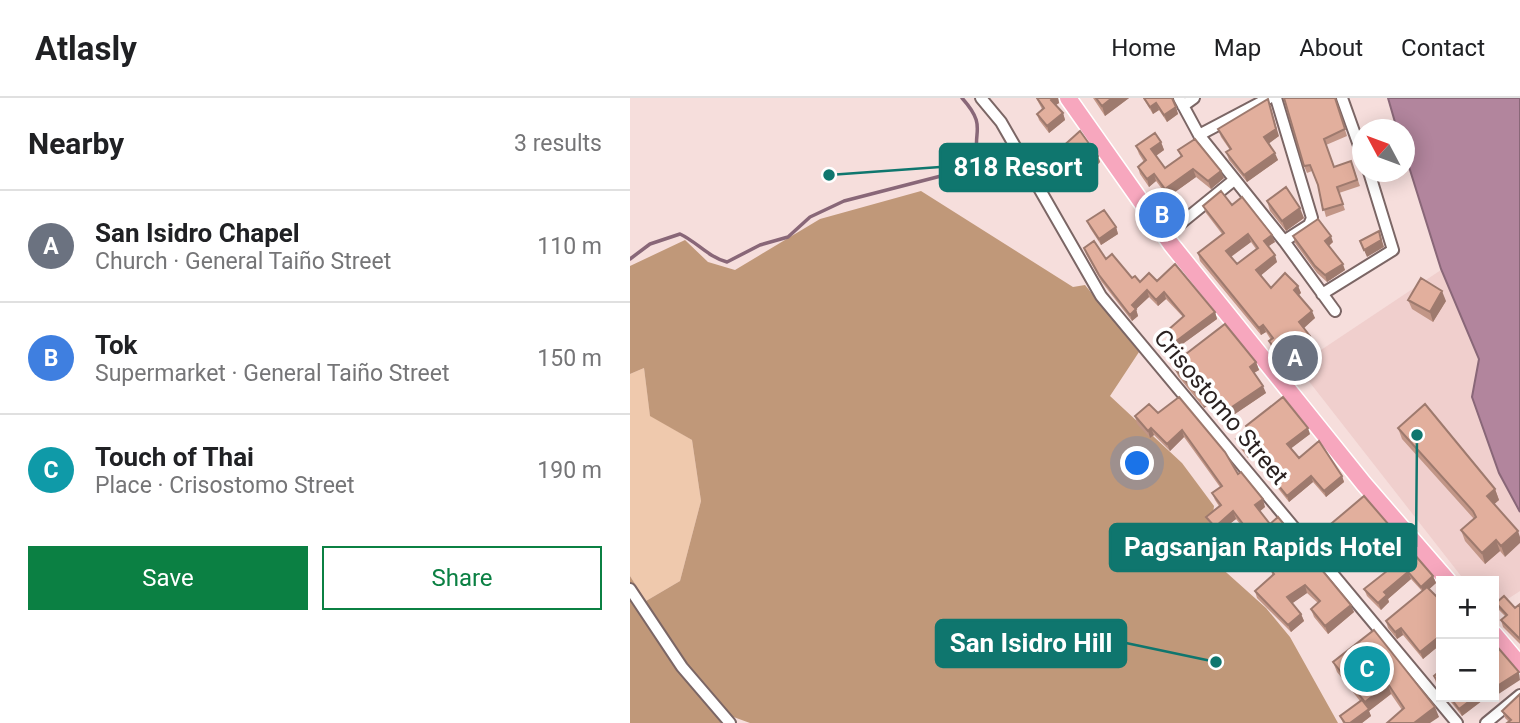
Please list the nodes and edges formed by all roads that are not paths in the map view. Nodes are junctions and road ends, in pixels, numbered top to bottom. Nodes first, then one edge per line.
1 (981, 98) edge
2 (1194, 98) edge
3 (1269, 98) edge
4 (1276, 98) edge
5 (1342, 98) edge
6 (1072, 100) edge
7 (1181, 102) edge
8 (1352, 125) edge
9 (1199, 135) junction
10 (1234, 180) junction
11 (1372, 182) edge
12 (1164, 236) junction
13 (1284, 241) junction
14 (1322, 294) junction
15 (1335, 311) dead end
16 (1444, 576) edge
17 (630, 589) edge
18 (1498, 639) edge
19 (1520, 665) edge
20 (1520, 695) edge
21 (730, 723) edge
22 (1457, 723) edge
23 (1486, 723) edge

1 - 22 street, Crisostomo Street
2 - 7 street
3 - 9 street
4 - 13 street
5 - 8 street
6 - 12 main road
7 - 9 street
9 - 10 street
10 - 12 street
10 - 13 street
11 - 14 street
12 - 16 main road
13 - 14 street
14 - 15 street
17 - 21 street
18 - 19 main road
20 - 23 street

